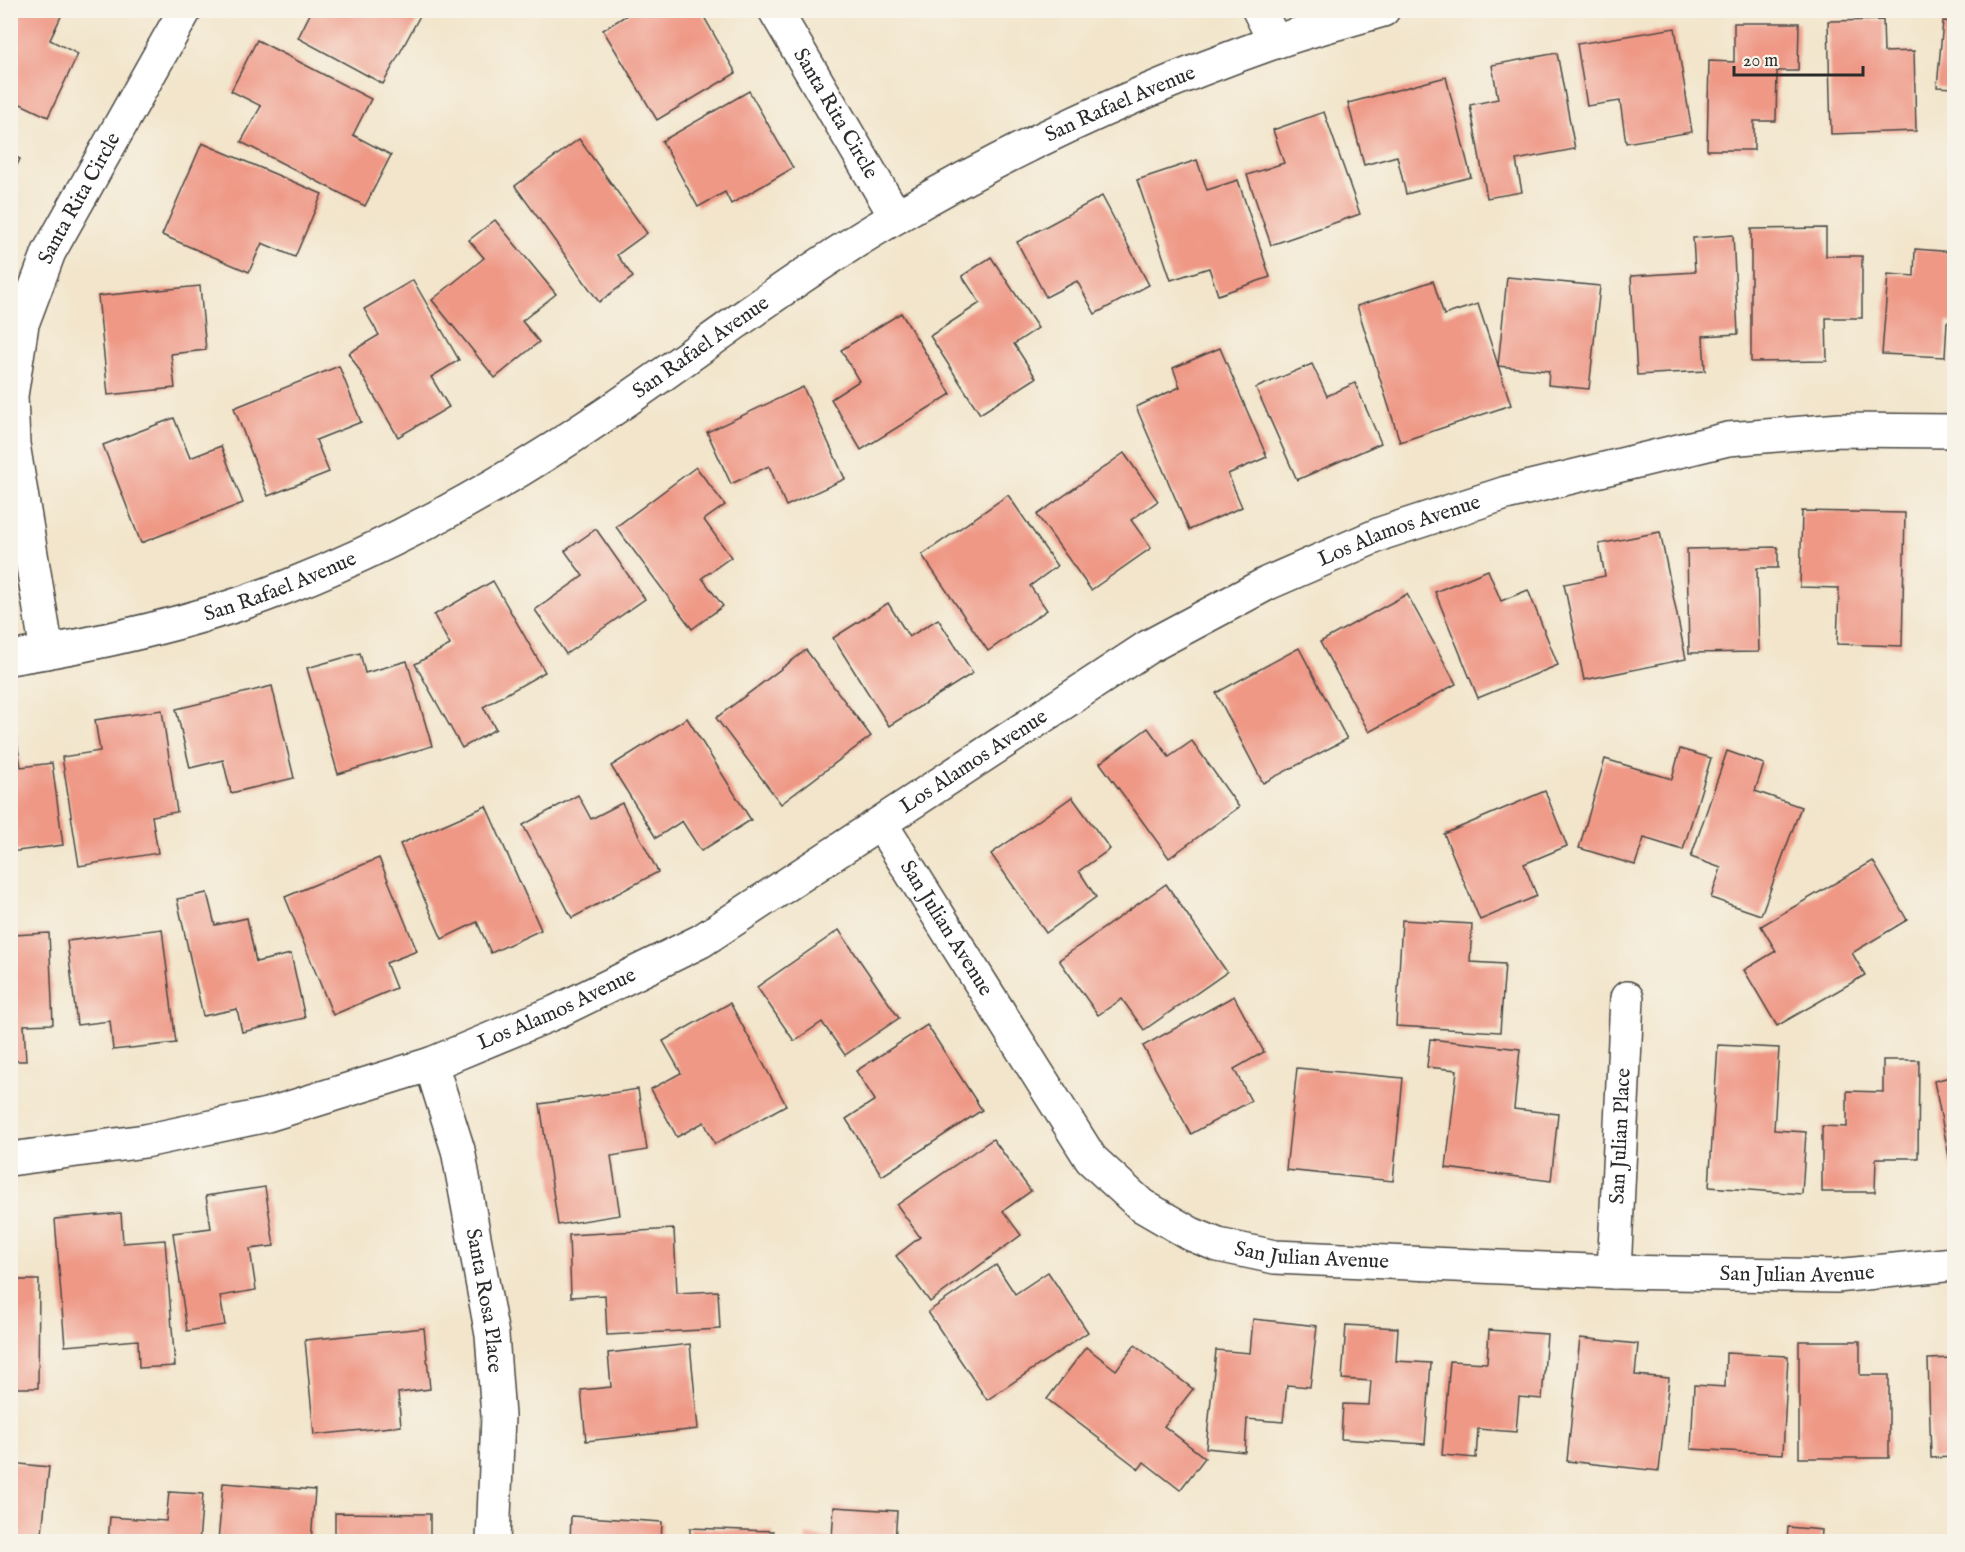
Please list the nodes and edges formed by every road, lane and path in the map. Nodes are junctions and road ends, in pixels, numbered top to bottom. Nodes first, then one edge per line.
1 (185, 10) edge
2 (775, 10) edge
3 (1259, 10) edge
4 (1383, 10) edge
5 (1275, 42) junction
6 (896, 217) junction
7 (1954, 431) edge
8 (47, 652) junction
9 (10, 658) edge
10 (881, 824) junction
11 (1627, 998) dead end
12 (431, 1064) junction
13 (10, 1159) edge
14 (1954, 1264) edge
15 (1614, 1272) junction
16 (493, 1542) edge

1 - 8 street, Santa Rita Circle
2 - 6 street, Santa Rita Circle
3 - 5 street
4 - 5 street, San Rafael Avenue
5 - 6 street, San Rafael Avenue
6 - 8 street, San Rafael Avenue
7 - 10 street, Los Alamos Avenue
8 - 9 street, San Rafael Avenue
10 - 12 street, Los Alamos Avenue
10 - 15 street, San Julian Avenue
11 - 15 street, San Julian Place
12 - 13 street, Los Alamos Avenue
12 - 16 street, Santa Rosa Place
14 - 15 street, San Julian Avenue

